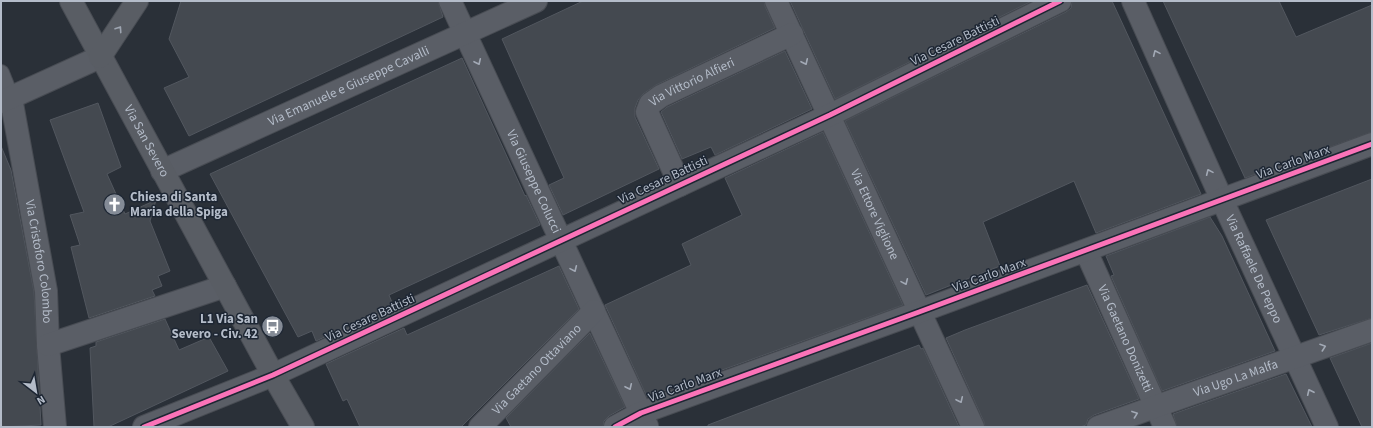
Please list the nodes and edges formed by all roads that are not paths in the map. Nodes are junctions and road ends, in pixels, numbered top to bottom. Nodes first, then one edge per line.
1 (71, 1) edge
2 (137, 1) edge
3 (450, 1) edge
4 (536, 1) edge
5 (776, 1) edge
6 (1060, 1) edge
7 (1133, 1) edge
8 (465, 34) junction
9 (792, 34) junction
10 (100, 57) junction
11 (1, 73) edge
12 (6, 100) edge
13 (830, 115) junction
14 (1372, 144) edge
15 (162, 171) junction
16 (680, 185) junction
17 (1222, 200) junction
18 (561, 240) junction
19 (1086, 251) junction
20 (225, 286) junction
21 (594, 311) junction
22 (919, 312) junction
23 (1372, 330) edge
24 (48, 345) junction
25 (1294, 357) junction
26 (273, 375) junction
27 (1156, 407) junction
28 (644, 420) edge
29 (55, 427) edge
30 (144, 427) edge
31 (303, 427) edge
32 (480, 427) edge
33 (615, 427) edge
34 (973, 427) edge
35 (1098, 427) edge
36 (1165, 427) edge
37 (1327, 427) edge

1 - 10 main road, Via San Severo
10 -> 2 main road
3 - 8 street, Via Giuseppe Colucci
4 - 8 street, Via Emanuele e Giuseppe Cavalli
5 - 9 street, Via Ettore Viglione
6 - 13 street, Via Cesare Battisti
17 -> 7 street, Via Raffaele De Peppo
8 - 15 street, Via Emanuele e Giuseppe Cavalli
8 -> 18 street, Via Giuseppe Colucci
9 -> 13 street, Via Ettore Viglione
9 - 16 street, Via Vittorio Alfieri
10 - 12 street
10 - 15 main road, Via San Severo
11 - 12 lane
12 - 24 street, Via Cristoforo Colombo
13 - 16 street, Via Cesare Battisti
13 -> 22 street, Via Ettore Viglione
14 - 17 street, Via Carlo Marx
15 - 20 main road, Via San Severo
16 - 18 street, Via Cesare Battisti
17 - 19 street, Via Carlo Marx
17 - 25 street, Via Raffaele De Peppo
18 -> 21 street, Via Giuseppe Colucci
18 - 26 street, Via Cesare Battisti
19 - 22 street, Via Carlo Marx
19 - 27 street, Via Gaetano Donizetti
20 - 24 street
20 - 26 main road, Via San Severo
21 -> 28 street, Via Giuseppe Colucci
21 - 32 street, Via Gaetano Ottaviano
22 - 28 street, Via Carlo Marx
22 -> 34 street, Via Ettore Viglione
25 -> 23 street, Via Ugo La Malfa
24 - 29 street, Via Cristoforo Colombo
25 - 27 street, Via Ugo La Malfa
37 -> 25 street, Via Raffaele De Peppo
26 - 30 street, Via Cesare Battisti
26 - 31 main road, Via San Severo
35 -> 27 street, Via Ugo La Malfa
27 - 36 street, Via Gaetano Donizetti
28 - 33 street, Via Carlo Marx

